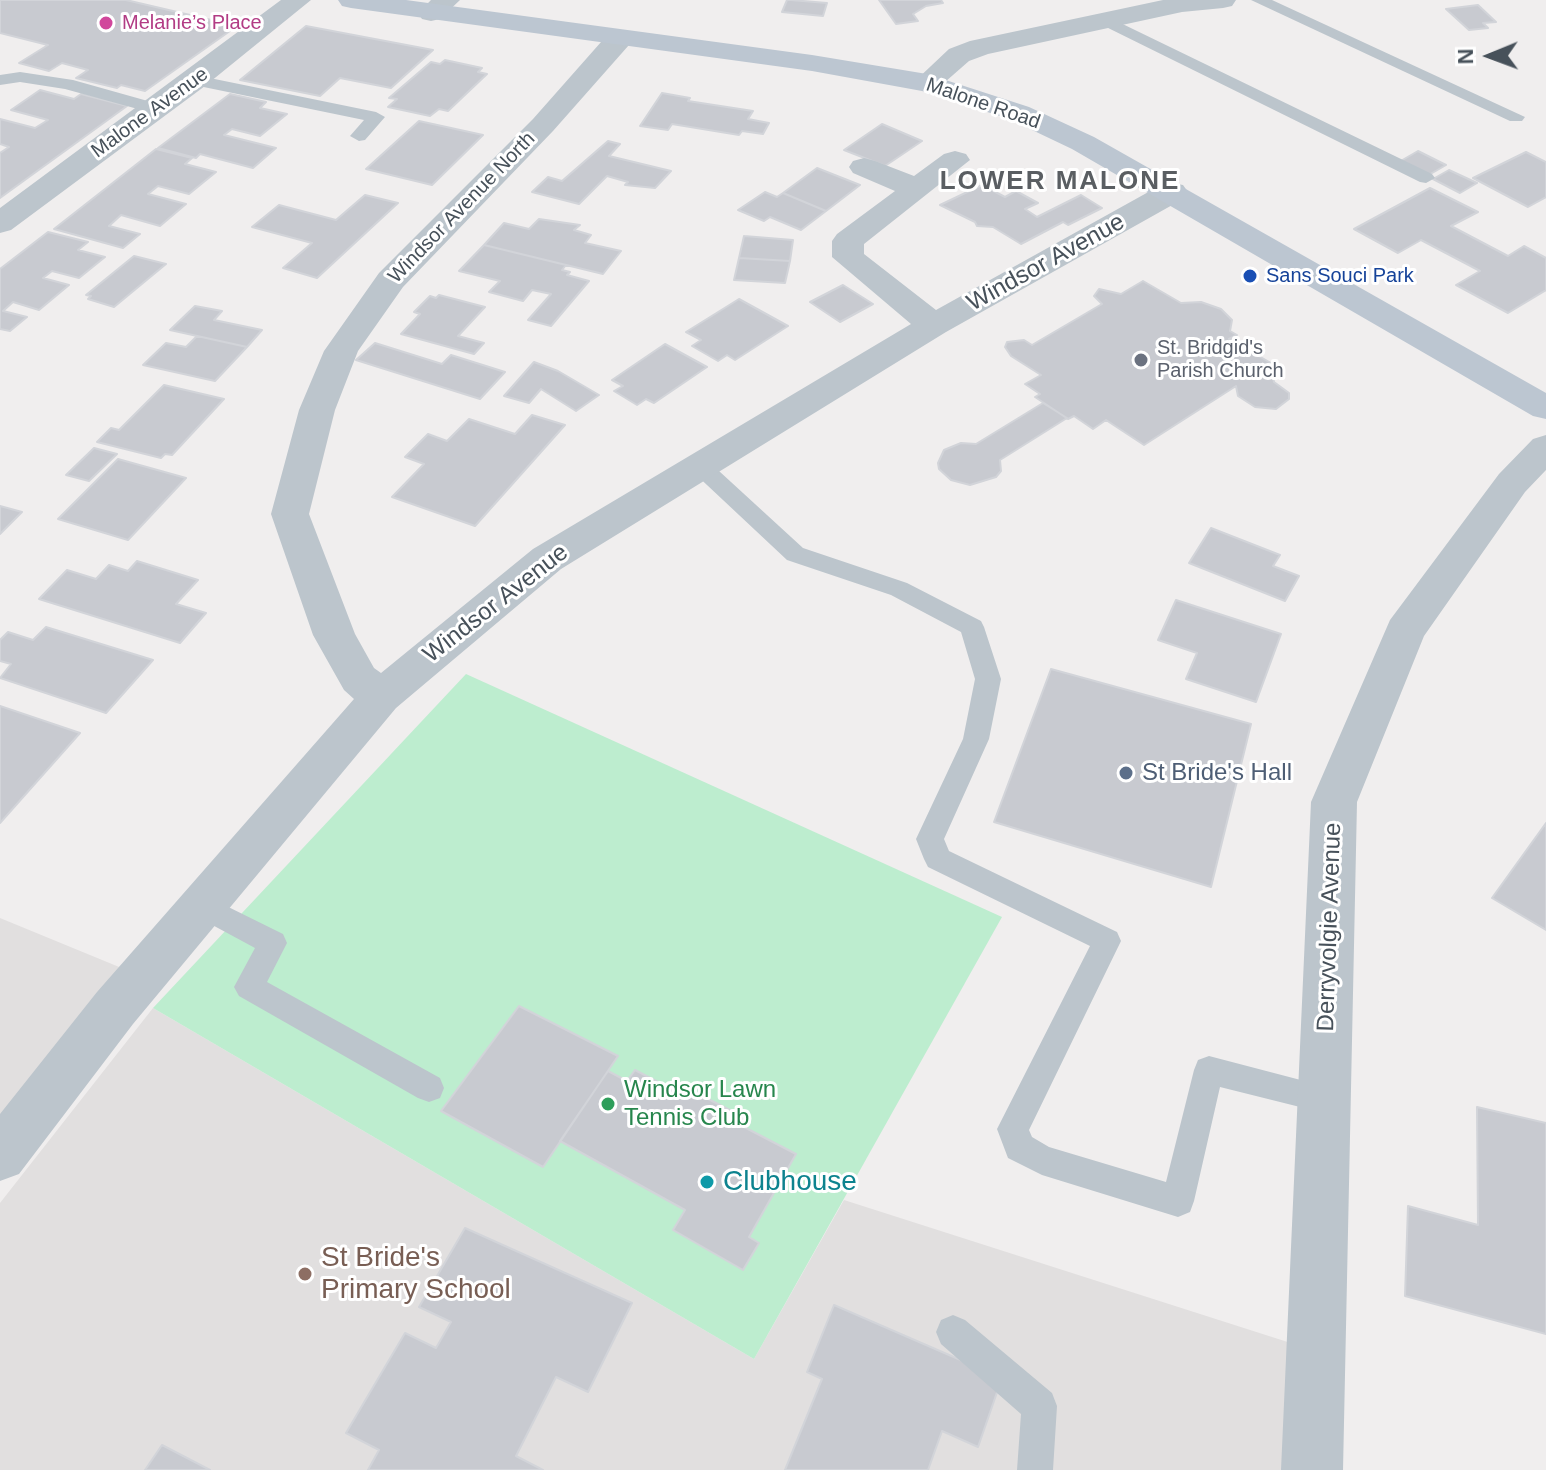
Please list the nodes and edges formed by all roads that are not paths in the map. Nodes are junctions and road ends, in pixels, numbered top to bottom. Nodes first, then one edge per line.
1 (298, 0) edge
2 (351, 0) edge
3 (1223, 0) edge
4 (1259, 0) edge
5 (439, 6) edge
6 (1104, 20) junction
7 (619, 39) junction
8 (0, 80) edge
9 (195, 80) junction
10 (927, 83) junction
11 (156, 109) junction
12 (1516, 117) dead end
13 (359, 136) dead end
14 (955, 160) dead end
15 (864, 167) dead end
16 (1426, 178) dead end
17 (915, 188) junction
18 (1172, 192) junction
19 (0, 223) edge
20 (934, 325) junction
21 (1546, 408) edge
22 (1546, 447) edge
23 (699, 465) junction
24 (381, 697) junction
25 (202, 906) junction
26 (429, 1088) dead end
27 (1324, 1099) junction
28 (0, 1156) edge
29 (953, 1332) dead end
30 (1035, 1470) edge
31 (1312, 1470) edge

1 - 9 street, Malone Avenue
2 - 5 main road, Malone Road
3 - 6 street
4 - 12 lane
5 - 7 main road, Malone Road
6 - 10 street
6 - 16 lane
7 - 10 main road, Malone Road
7 - 24 street, Windsor Avenue North
8 - 11 lane
9 - 11 street, Malone Avenue
9 - 13 lane
10 - 18 main road, Malone Road
11 - 19 street, Malone Avenue
14 - 17 street
15 - 17 street
17 - 20 street
18 - 20 street, Windsor Avenue
18 - 21 main road, Malone Road
20 - 23 street, Windsor Avenue
22 - 27 street, Derryvolgie Avenue
23 - 24 street, Windsor Avenue
23 - 27 lane
24 - 25 street, Windsor Avenue
25 - 26 lane
25 - 28 street, Windsor Avenue
27 - 31 street, Derryvolgie Avenue
29 - 30 lane

